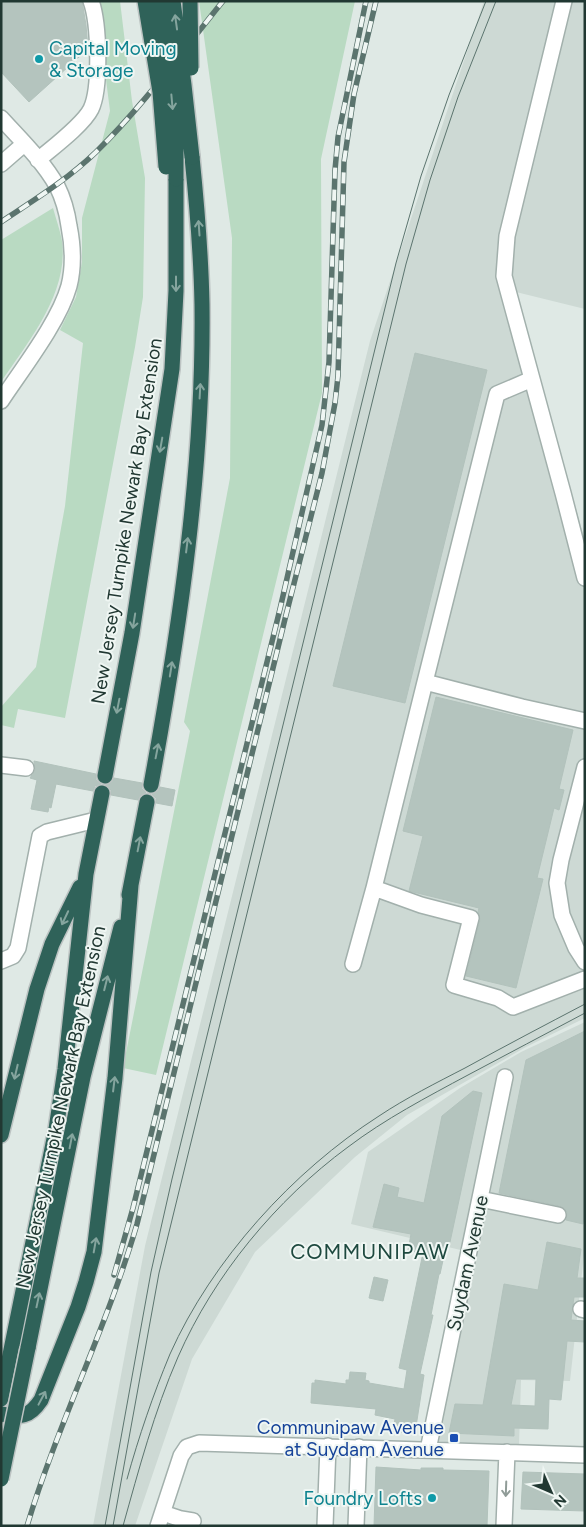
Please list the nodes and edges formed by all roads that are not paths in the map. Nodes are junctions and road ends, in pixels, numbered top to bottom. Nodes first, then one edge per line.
1 (91, 1) edge
2 (144, 1) edge
3 (159, 1) edge
4 (173, 1) edge
5 (190, 1) edge
6 (564, 1) edge
7 (1, 118) edge
8 (24, 144) junction
9 (192, 157) junction
10 (38, 160) junction
11 (1, 164) edge
12 (171, 173) junction
13 (532, 379) junction
14 (1, 401) edge
15 (585, 578) edge
16 (425, 682) junction
17 (585, 720) edge
18 (1, 765) edge
19 (585, 767) edge
20 (26, 768) dead end
21 (105, 776) dead end
22 (150, 785) dead end
23 (102, 793) dead end
24 (147, 802) dead end
25 (96, 820) junction
26 (86, 874) junction
27 (131, 885) junction
28 (374, 888) junction
29 (1, 962) edge
30 (585, 962) edge
31 (353, 964) dead end
32 (585, 979) edge
33 (505, 1077) dead end
34 (1, 1135) edge
35 (480, 1199) junction
36 (558, 1215) dead end
37 (1, 1399) edge
38 (1, 1414) edge
39 (328, 1446) junction
40 (359, 1447) junction
41 (428, 1450) junction
42 (507, 1452) junction
43 (585, 1455) edge
44 (1, 1479) edge
45 (160, 1519) edge
46 (193, 1521) dead end
47 (325, 1526) edge
48 (356, 1526) edge
49 (504, 1526) edge

1 - 10 street
2 - 12 highway, bridge
3 -> 12 highway, New Jersey Turnpike Newark Bay Extension, bridge
9 -> 4 highway, bridge
5 - 9 highway, bridge
6 - 13 street
7 - 8 street
8 - 10 street
8 - 11 street
22 -> 9 highway
10 - 14 street
12 -> 21 highway, New Jersey Turnpike Newark Bay Extension
13 - 15 street
13 - 16 street
16 - 17 street
16 - 28 street
18 - 20 street
19 - 30 street
23 - 25 highway, New Jersey Turnpike Newark Bay Extension
27 -> 24 highway, New Jersey Turnpike Newark Bay Extension
25 - 26 highway, New Jersey Turnpike Newark Bay Extension
25 - 29 street
26 -> 34 highway
26 - 37 highway, New Jersey Turnpike Newark Bay Extension
38 -> 27 highway
44 -> 27 highway, New Jersey Turnpike Newark Bay Extension, bridge
28 - 31 street
28 - 32 street
33 - 35 street, Suydam Avenue
35 - 36 street
35 - 41 street, Suydam Avenue
39 - 40 street
39 - 45 street
39 - 47 street
40 - 41 street
40 - 48 street
41 - 42 street
42 - 43 street
42 -> 49 street
45 - 46 street

